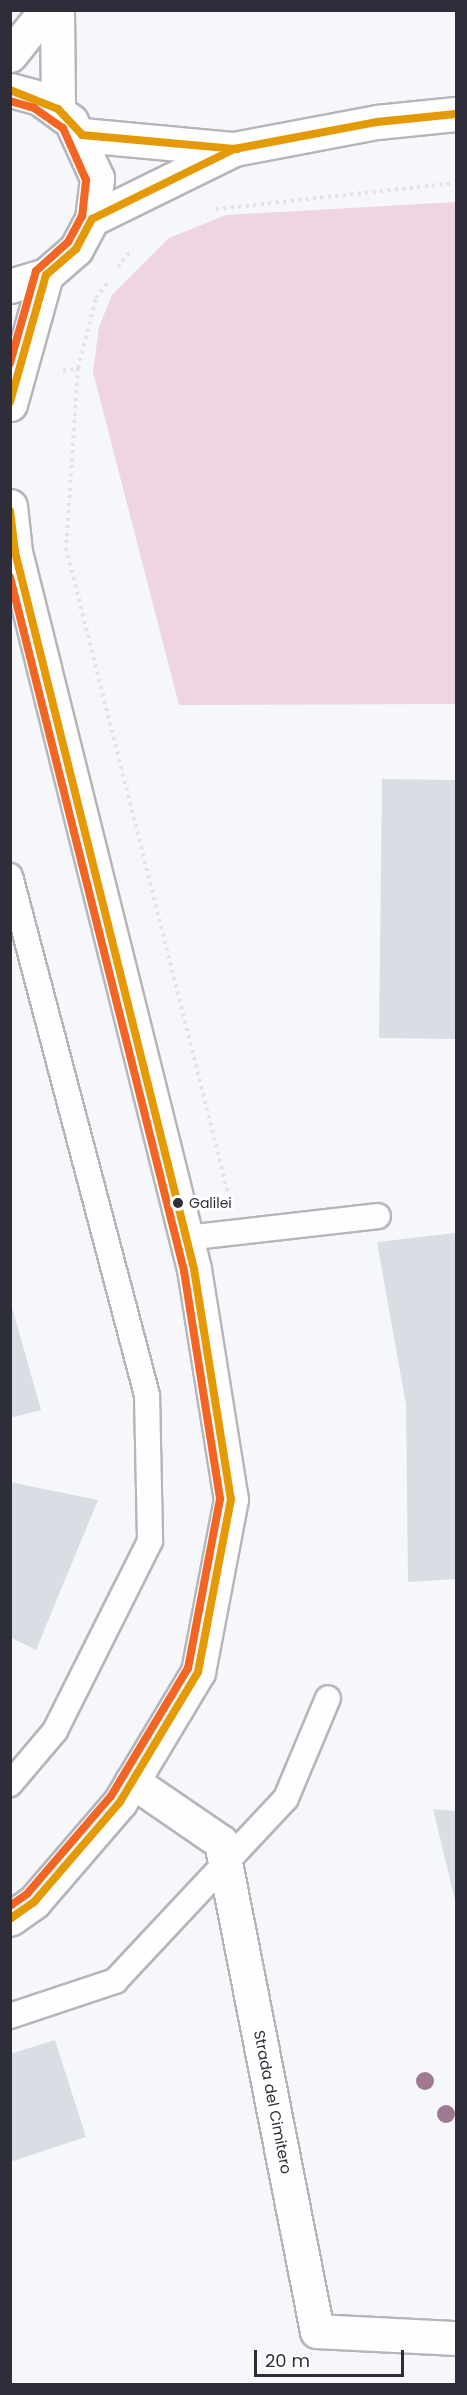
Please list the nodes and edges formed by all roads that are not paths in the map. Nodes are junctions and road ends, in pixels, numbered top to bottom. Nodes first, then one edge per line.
1 (46, 10) edge
2 (57, 10) edge
3 (10, 55) edge
4 (10, 90) edge
5 (58, 109) junction
6 (456, 114) edge
7 (82, 135) junction
8 (234, 149) junction
9 (92, 219) junction
10 (46, 275) junction
11 (10, 286) edge
12 (14, 392) edge
13 (10, 506) edge
14 (10, 876) edge
15 (378, 1216) dead end
16 (186, 1238) junction
17 (328, 1698) dead end
18 (132, 1781) junction
19 (10, 1784) edge
20 (227, 1861) junction
21 (10, 1919) edge
22 (10, 2016) edge
23 (456, 2338) edge

1 - 3 street
2 - 5 street
4 - 5 street
5 - 7 street
6 - 8 street
7 - 8 street
7 - 9 street
8 - 9 street
9 - 10 street
10 - 11 street
10 - 12 street
13 - 16 street
14 - 19 lane
15 - 16 lane
16 - 18 street
17 - 20 lane
18 - 20 street, Strada del Cimitero
18 - 21 street
20 - 22 lane
20 - 23 street, Strada del Cimitero

